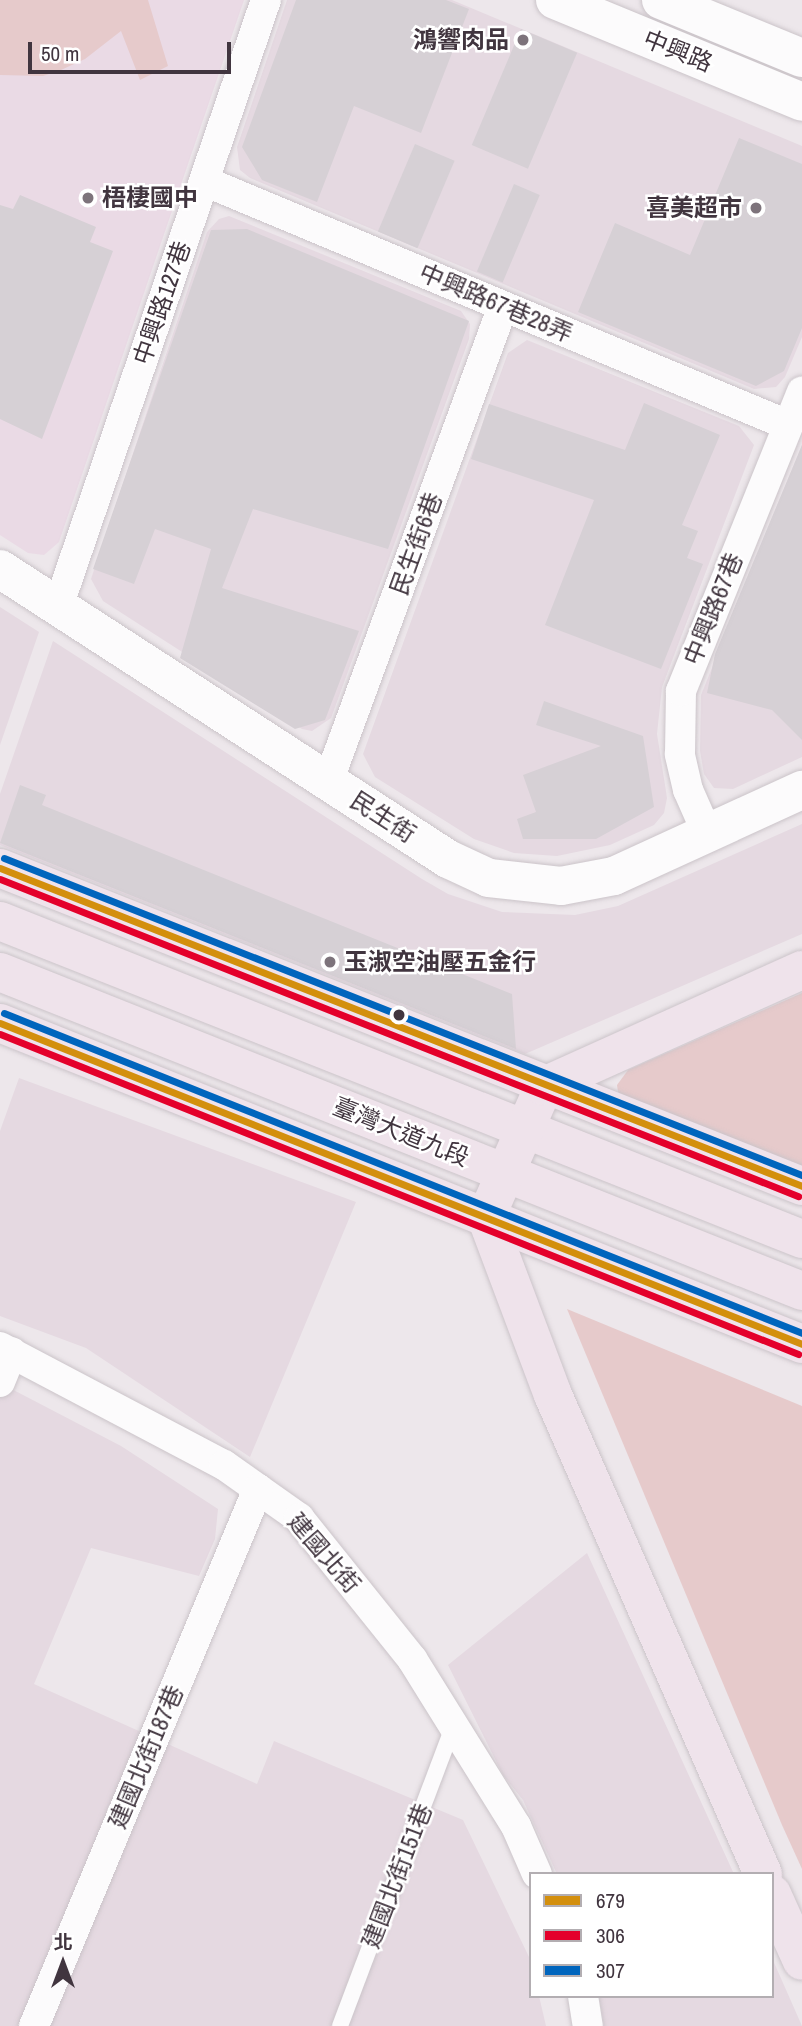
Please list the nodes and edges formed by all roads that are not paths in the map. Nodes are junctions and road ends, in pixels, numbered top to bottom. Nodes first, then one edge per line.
1 (266, 0) edge
2 (555, 0) edge
3 (661, 0) edge
4 (802, 58) edge
5 (802, 102) edge
6 (204, 181) junction
7 (503, 306) junction
8 (802, 391) edge
9 (788, 425) junction
10 (0, 569) edge
11 (58, 607) junction
12 (328, 782) junction
13 (802, 790) edge
14 (707, 833) junction
15 (0, 868) edge
16 (0, 920) edge
17 (802, 970) edge
18 (0, 972) edge
19 (0, 1023) edge
20 (544, 1086) junction
21 (525, 1129) junction
22 (505, 1174) junction
23 (802, 1186) edge
24 (486, 1217) junction
25 (802, 1239) edge
26 (802, 1291) edge
27 (802, 1344) edge
28 (6, 1350) edge
29 (0, 1382) edge
30 (258, 1489) junction
31 (454, 1725) junction
32 (536, 1872) edge
33 (762, 1872) edge
34 (774, 1898) edge
35 (802, 1961) edge
36 (583, 1998) edge
37 (34, 2026) edge
38 (340, 2026) edge
39 (588, 2026) edge

1 - 6 street, 中興路127巷
2 - 5 street, 中興路
3 - 4 street, 中興路
6 - 7 street, 中興路67巷28弄
6 - 11 street, 中興路127巷
7 - 9 street, 中興路67巷28弄
7 - 12 street, 民生街6巷
8 - 9 street, 中興路67巷
9 - 14 street, 中興路67巷
10 - 11 street, 民生街
11 - 12 street, 民生街
12 - 14 street, 民生街
13 - 14 street, 民生街
15 - 20 main road
16 - 21 main road, 臺灣大道九段
17 - 20 main road
18 - 22 main road, 臺灣大道九段
19 - 24 main road, 臺灣大道九段
20 - 21 main road
20 - 23 main road
21 - 22 main road
21 - 25 main road, 臺灣大道九段
22 - 24 main road
22 - 26 main road, 臺灣大道九段
24 - 27 main road, 臺灣大道九段
24 - 33 main road
28 - 29 street
28 - 30 street, 建國北街
30 - 31 street, 建國北街
30 - 37 street, 建國北街187巷
31 - 32 street, 建國北街
31 - 38 lane, 建國北街151巷
34 - 35 main road
36 - 39 street

